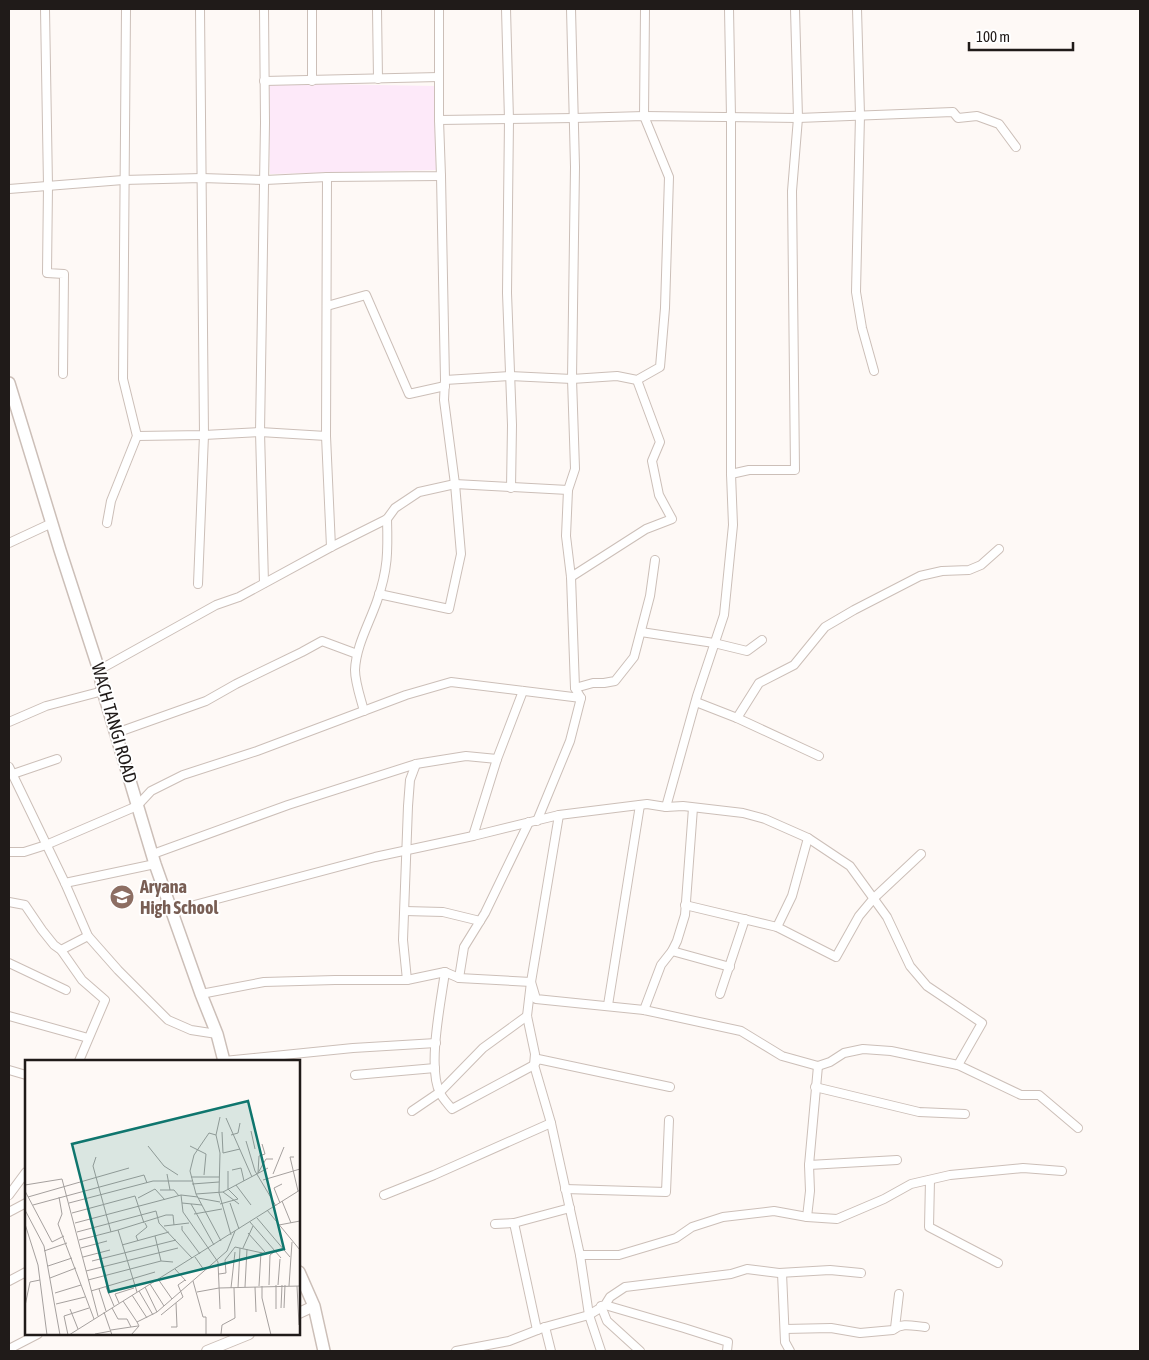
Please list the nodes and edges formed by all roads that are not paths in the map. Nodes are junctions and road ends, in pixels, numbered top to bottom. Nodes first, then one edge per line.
1 (45, 9) edge
2 (126, 9) edge
3 (200, 9) edge
4 (264, 9) edge
5 (312, 9) edge
6 (377, 9) edge
7 (440, 9) edge
8 (506, 9) edge
9 (571, 9) edge
10 (645, 9) edge
11 (729, 9) edge
12 (795, 9) edge
13 (857, 9) edge
14 (439, 77) junction
15 (378, 79) junction
16 (264, 80) junction
17 (312, 81) junction
18 (860, 115) junction
19 (644, 116) junction
20 (731, 117) junction
21 (574, 118) junction
22 (798, 118) junction
23 (439, 120) junction
24 (509, 120) junction
25 (1016, 147) dead end
26 (441, 176) junction
27 (327, 177) junction
28 (202, 178) junction
29 (124, 180) junction
30 (265, 180) junction
31 (48, 186) junction
32 (9, 188) edge
33 (326, 306) junction
34 (874, 371) dead end
35 (63, 374) dead end
36 (510, 376) junction
37 (572, 379) junction
38 (637, 380) junction
39 (9, 383) edge
40 (445, 383) junction
41 (260, 432) junction
42 (204, 435) junction
43 (138, 436) junction
44 (326, 436) junction
45 (731, 474) junction
46 (455, 484) junction
47 (512, 488) junction
48 (568, 490) junction
49 (387, 519) junction
50 (52, 524) junction
51 (107, 524) dead end
52 (9, 543) edge
53 (330, 547) junction
54 (999, 549) dead end
55 (655, 560) dead end
56 (571, 577) junction
57 (264, 583) junction
58 (198, 584) dead end
59 (379, 594) junction
60 (641, 632) junction
61 (762, 640) dead end
62 (714, 642) junction
63 (357, 654) junction
64 (99, 670) junction
65 (575, 688) junction
66 (103, 691) junction
67 (523, 691) junction
68 (581, 698) junction
69 (696, 702) junction
70 (364, 711) junction
71 (737, 718) junction
72 (9, 722) edge
73 (116, 733) junction
74 (819, 756) dead end
75 (57, 759) dead end
76 (497, 759) junction
77 (416, 764) junction
78 (11, 771) edge
79 (640, 805) junction
80 (138, 806) junction
81 (666, 807) junction
82 (693, 808) junction
83 (559, 815) junction
84 (533, 822) junction
85 (473, 836) junction
86 (808, 838) junction
87 (46, 845) junction
88 (407, 850) junction
89 (9, 852) edge
90 (921, 854) dead end
91 (154, 859) junction
92 (65, 883) junction
93 (874, 898) junction
94 (9, 902) edge
95 (685, 905) junction
96 (172, 911) junction
97 (405, 911) junction
98 (745, 919) junction
99 (480, 921) junction
100 (777, 927) junction
101 (88, 936) junction
102 (61, 950) junction
103 (672, 951) junction
104 (9, 963) edge
105 (730, 967) junction
106 (445, 972) junction
107 (459, 978) junction
108 (407, 980) junction
109 (531, 982) junction
110 (66, 990) dead end
111 (201, 994) junction
112 (720, 994) dead end
113 (608, 1005) junction
114 (644, 1010) junction
115 (9, 1016) edge
116 (527, 1016) junction
117 (217, 1034) junction
118 (88, 1038) junction
119 (436, 1043) junction
120 (80, 1060) edge
121 (224, 1060) edge
122 (234, 1060) edge
123 (534, 1065) junction
124 (958, 1065) junction
125 (818, 1066) junction
126 (435, 1068) junction
127 (9, 1070) edge
128 (25, 1075) edge
129 (355, 1075) dead end
130 (670, 1086) dead end
131 (815, 1087) junction
132 (440, 1092) junction
133 (412, 1111) dead end
134 (965, 1114) dead end
135 (669, 1120) dead end
136 (551, 1124) junction
137 (1078, 1128) dead end
138 (897, 1160) dead end
139 (809, 1165) junction
140 (1062, 1171) dead end
141 (25, 1173) edge
142 (930, 1180) junction
143 (13, 1182) edge
144 (566, 1188) junction
145 (9, 1194) edge
146 (384, 1195) dead end
147 (25, 1204) edge
148 (570, 1208) junction
149 (9, 1212) edge
150 (807, 1217) junction
151 (514, 1223) junction
152 (495, 1224) dead end
153 (580, 1255) junction
154 (998, 1263) dead end
155 (25, 1273) edge
156 (782, 1273) junction
157 (862, 1273) dead end
158 (300, 1274) edge
159 (9, 1281) edge
160 (899, 1294) dead end
161 (314, 1306) junction
162 (603, 1306) junction
163 (300, 1313) edge
164 (590, 1315) junction
165 (546, 1326) junction
166 (925, 1327) dead end
167 (895, 1328) junction
168 (785, 1329) junction
169 (537, 1330) junction
170 (36, 1335) edge
171 (247, 1335) edge
172 (9, 1349) edge
173 (207, 1351) edge
174 (324, 1351) edge
175 (456, 1351) edge
176 (551, 1351) edge
177 (601, 1351) edge
178 (640, 1351) edge
179 (727, 1351) edge
180 (790, 1351) edge

1 - 31 street
2 - 29 street
3 - 28 street
4 - 16 street
5 - 17 street
6 - 15 street
7 - 14 street
8 - 24 street
9 - 21 street
10 - 19 street
11 - 20 street
12 - 22 street
13 - 18 street
14 - 15 street
14 - 23 street
15 - 17 street
16 - 17 street
16 - 30 street
18 - 22 street
18 - 25 street
18 - 34 street
19 - 20 street
19 - 21 street
19 - 38 street
20 - 22 street
20 - 45 street
21 - 24 street
21 - 37 street
22 - 45 street
23 - 24 street
23 - 26 street
24 - 36 street
26 - 27 street
26 - 40 street
27 - 30 street
27 - 33 street
28 - 29 street
28 - 30 street
28 - 42 street
29 - 31 street
29 - 43 street
30 - 41 street
31 - 32 street
31 - 35 street
33 - 40 street
33 - 44 street
36 - 37 street
36 - 40 street
36 - 47 street
37 - 38 street
37 - 48 street
38 - 56 street
39 - 50 main road, WACH TANGI ROAD
40 - 46 street
41 - 42 street
41 - 44 street
41 - 57 street
42 - 43 street
42 - 58 street
43 - 51 street
44 - 53 street
45 - 62 street
46 - 47 street
46 - 49 street
46 - 59 street
47 - 48 street
48 - 56 street
49 - 53 street
49 - 59 street
50 - 52 street
50 - 64 main road, WACH TANGI ROAD
53 - 57 street
54 - 71 street
55 - 60 street
56 - 65 street
57 - 64 street
59 - 63 street
60 - 62 street
60 - 65 street
61 - 62 street
62 - 69 street
63 - 70 street
63 - 73 street
64 - 66 main road, WACH TANGI ROAD
65 - 68 street
66 - 72 street
66 - 73 main road, WACH TANGI ROAD
67 - 68 street
67 - 70 street
67 - 76 street
68 - 84 street
69 - 71 street
69 - 81 street
70 - 80 street
71 - 74 street
73 - 80 main road, WACH TANGI ROAD
75 - 78 street
76 - 77 street
76 - 85 street
77 - 88 street
77 - 91 street
78 - 87 street
79 - 81 street
79 - 83 street
79 - 113 street
80 - 87 street
80 - 91 main road, WACH TANGI ROAD
81 - 82 street
82 - 86 street
82 - 95 street
83 - 84 street
83 - 109 street
84 - 85 street
84 - 99 street
85 - 88 street
86 - 93 street
86 - 100 street
87 - 89 street
87 - 92 street
88 - 96 street
88 - 97 street
90 - 93 street
91 - 92 street
91 - 96 main road, WACH TANGI ROAD
92 - 101 street
93 - 100 street
93 - 124 street
94 - 102 street
95 - 98 street
95 - 103 street
96 - 111 main road, WACH TANGI ROAD
97 - 99 street
97 - 108 street
98 - 100 street
98 - 105 street
99 - 107 street
101 - 102 street
101 - 117 street
102 - 118 street
103 - 105 street
103 - 114 street
104 - 110 street
105 - 112 street
106 - 107 street
106 - 108 street
106 - 119 street
107 - 109 street
108 - 111 street
109 - 113 street
109 - 116 street
111 - 117 main road, WACH TANGI ROAD
113 - 114 street
114 - 125 street
115 - 118 street
116 - 123 street
116 - 132 street
117 - 121 main road, WACH TANGI ROAD
118 - 120 street
119 - 122 street
119 - 126 street
123 - 130 street
123 - 132 street
123 - 136 street
124 - 125 street
124 - 137 street
125 - 131 street
126 - 129 street
126 - 132 street
127 - 128 street
131 - 134 street
131 - 139 street
132 - 133 street
135 - 144 street
136 - 144 street
136 - 146 street
138 - 139 street
139 - 150 street
140 - 142 street
141 - 143 street
142 - 150 street
142 - 154 street
143 - 145 street
144 - 148 street
147 - 149 street
148 - 151 street
148 - 153 street
150 - 153 street
151 - 152 street
151 - 169 street
153 - 164 street
155 - 159 street
156 - 157 street
156 - 162 street
156 - 168 street
158 - 161 main road
160 - 167 street
161 - 163 street
161 - 174 main road
162 - 164 street
162 - 178 street
162 - 179 street
164 - 165 street
164 - 177 street
165 - 169 street
165 - 176 street
166 - 167 street
167 - 168 street
168 - 180 street
169 - 175 street
170 - 172 street
171 - 173 street

